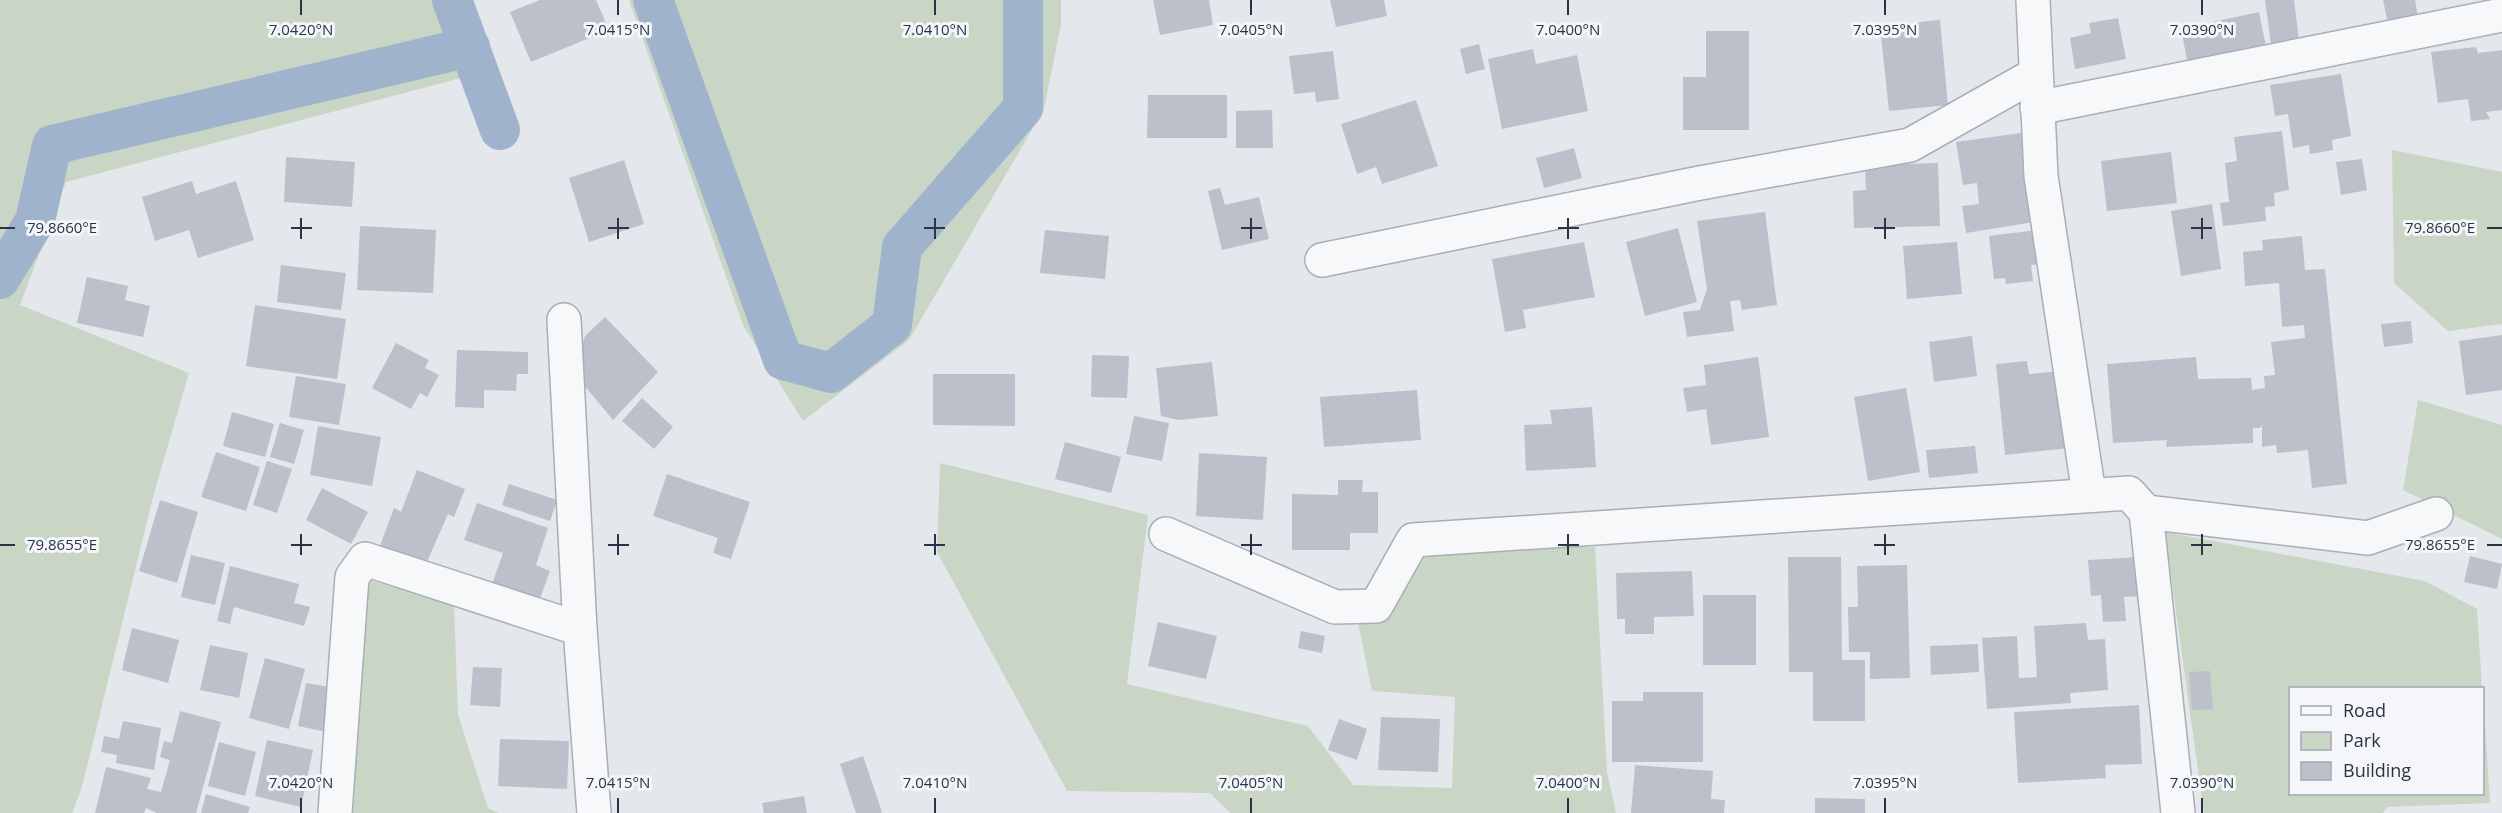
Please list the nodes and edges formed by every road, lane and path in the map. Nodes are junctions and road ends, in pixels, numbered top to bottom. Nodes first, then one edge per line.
1 (2033, 0) edge
2 (2502, 15) edge
3 (2036, 74) junction
4 (2037, 108) junction
5 (1322, 261) dead end
6 (564, 320) dead end
7 (2089, 494) junction
8 (2146, 512) junction
9 (2436, 514) dead end
10 (1166, 534) dead end
11 (580, 629) junction
12 (335, 813) edge
13 (594, 813) edge
14 (2178, 813) edge

1 - 3 street
2 - 4 street
3 - 4 street
3 - 5 street
4 - 7 street
6 - 11 street
7 - 8 street
7 - 10 street
8 - 9 street
8 - 14 street
11 - 12 street
11 - 13 street

